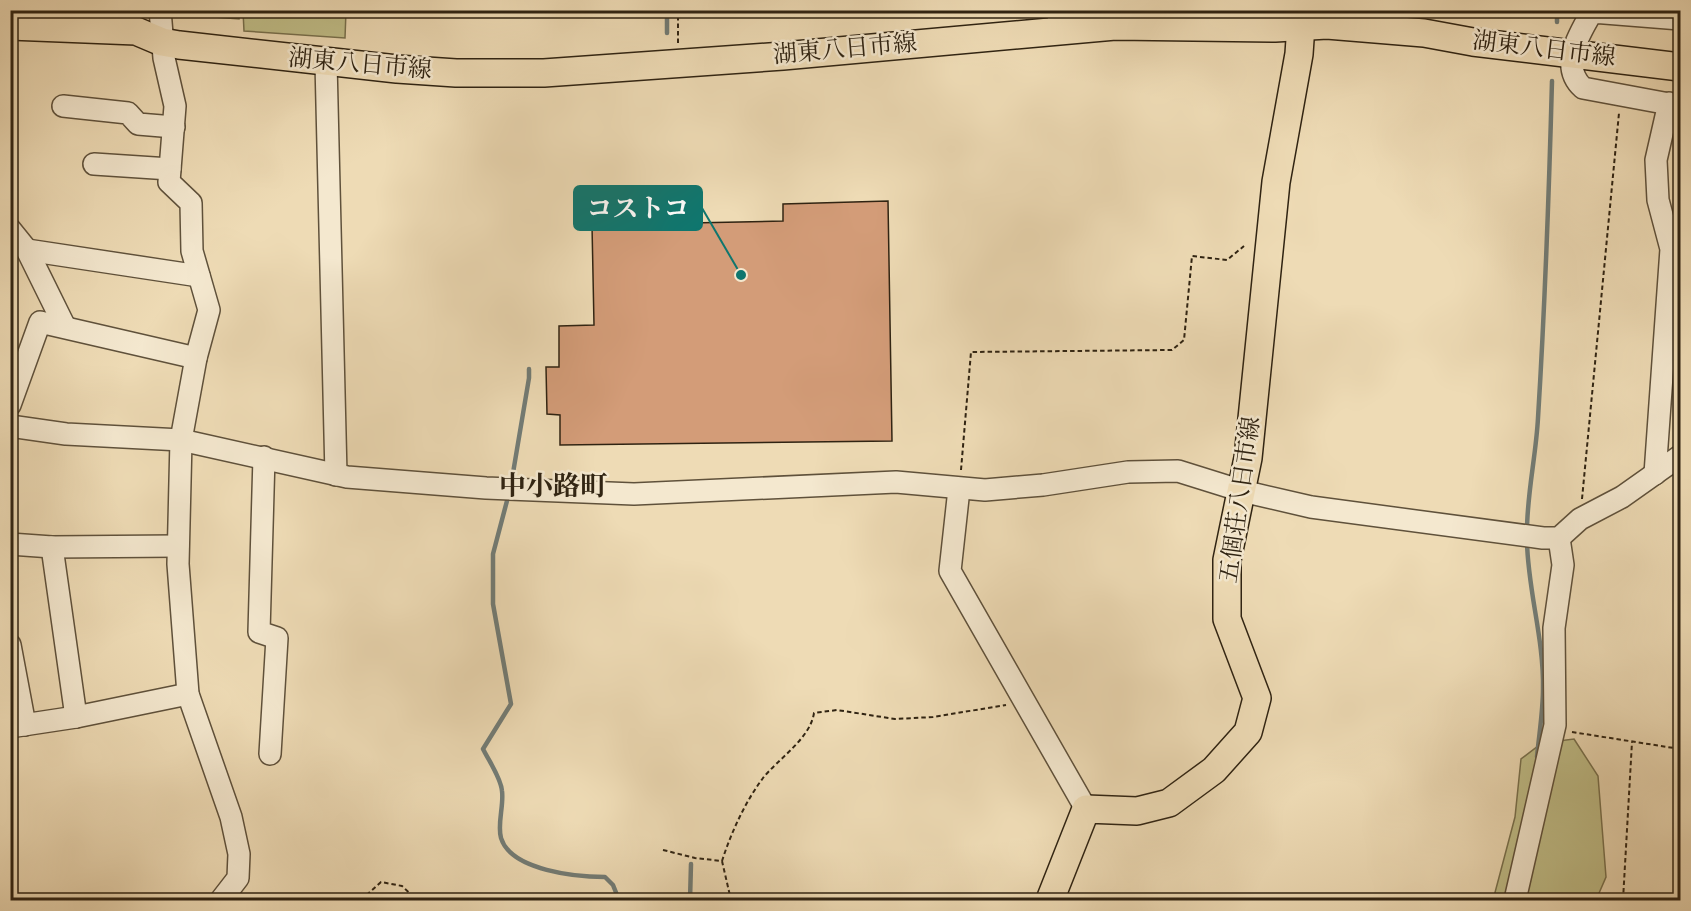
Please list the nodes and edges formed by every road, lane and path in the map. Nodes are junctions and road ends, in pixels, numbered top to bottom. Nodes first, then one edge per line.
1 (160, 10) edge
2 (678, 10) edge
3 (1301, 19) edge
4 (1680, 19) edge
5 (1059, 20) edge
6 (17, 21) edge
7 (162, 42) junction
8 (1571, 53) junction
9 (326, 63) junction
10 (678, 64) junction
11 (1680, 67) edge
12 (1620, 95) junction
13 (1675, 105) edge
14 (63, 106) dead end
15 (174, 127) junction
16 (94, 164) dead end
17 (170, 169) junction
18 (10, 229) edge
19 (1244, 246) dead end
20 (27, 250) junction
21 (199, 276) junction
22 (65, 327) junction
23 (196, 358) junction
24 (10, 405) edge
25 (10, 426) edge
26 (181, 440) junction
27 (1680, 456) edge
28 (264, 457) junction
29 (1655, 474) junction
30 (336, 475) junction
31 (960, 483) junction
32 (1242, 490) junction
33 (1580, 519) junction
34 (1542, 537) junction
35 (10, 544) edge
36 (178, 546) junction
37 (52, 548) junction
38 (10, 645) edge
39 (188, 694) junction
40 (1023, 699) junction
41 (76, 717) junction
42 (1556, 725) junction
43 (18, 726) edge
44 (1632, 742) junction
45 (1680, 749) edge
46 (270, 754) dead end
47 (1086, 809) junction
48 (663, 850) dead end
49 (722, 861) junction
50 (221, 900) edge
51 (361, 900) edge
52 (417, 900) edge
53 (730, 900) edge
54 (1050, 900) edge
55 (1515, 900) edge
56 (1623, 900) edge

1 - 7 street
2 - 10 path
3 - 5 main road, 湖東八日市線
3 - 8 main road, 湖東八日市線
3 - 32 main road, 五個荘八日市線
4 - 8 street
5 - 10 main road, 湖東八日市線
6 - 7 main road, 湖東八日市線
7 - 9 main road, 湖東八日市線
7 - 15 street
8 - 11 main road, 湖東八日市線
8 - 12 street
9 - 10 main road, 湖東八日市線
9 - 30 street
12 - 13 street
12 - 33 path
13 - 29 street
14 - 15 street
15 - 17 street
16 - 17 street
17 - 21 street
18 - 20 street
19 - 31 path
20 - 21 street
20 - 22 street
21 - 23 street
22 - 23 street
22 - 24 street
23 - 26 street
25 - 26 street
26 - 28 street
26 - 36 street
27 - 29 street
28 - 30 street
28 - 46 street
29 - 33 street
30 - 31 street
31 - 32 street
31 - 40 street
32 - 34 street
32 - 47 main road, 五個荘八日市線
33 - 34 street
34 - 42 street
35 - 37 street
36 - 37 street
36 - 39 street
37 - 41 street
38 - 43 street
39 - 41 street
39 - 50 street
40 - 47 street
40 - 49 path
41 - 43 street
42 - 44 path
42 - 55 street
44 - 45 path
44 - 56 path
47 - 54 main road
48 - 49 path
49 - 53 path
51 - 52 path

